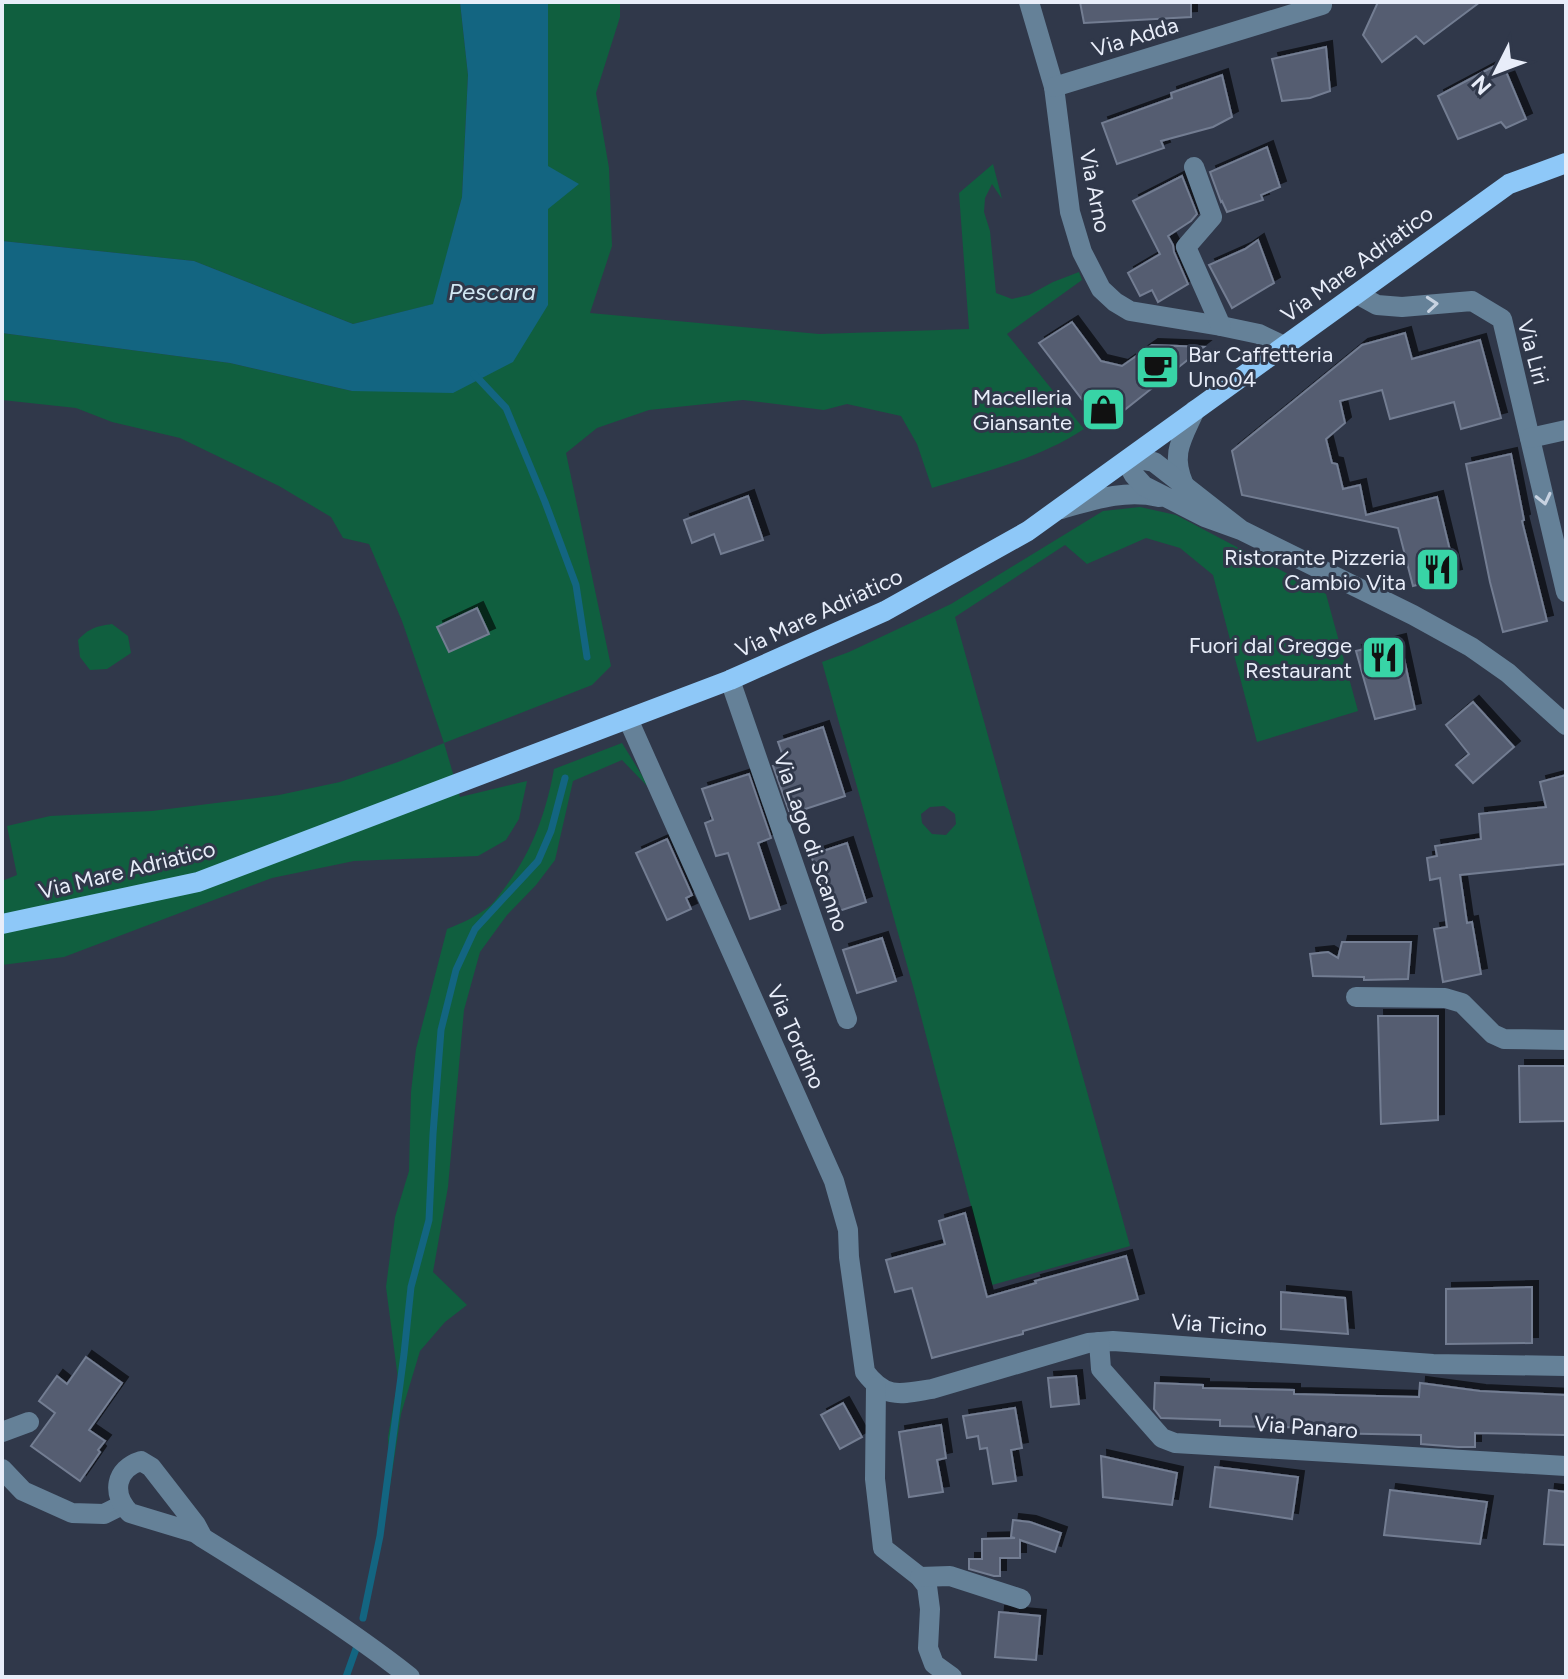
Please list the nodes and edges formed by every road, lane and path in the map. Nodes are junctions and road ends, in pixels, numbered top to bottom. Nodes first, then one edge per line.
1 (1029, 2) edge
2 (1322, 5) dead end
3 (1054, 87) junction
4 (1566, 163) edge
5 (1194, 167) dead end
6 (1357, 294) junction
7 (1221, 326) junction
8 (1284, 346) junction
9 (1195, 410) junction
10 (1566, 430) edge
11 (1530, 438) junction
12 (1126, 461) junction
13 (1177, 493) junction
14 (1057, 510) junction
15 (1566, 592) edge
16 (730, 680) junction
17 (628, 719) junction
18 (1566, 725) edge
19 (2, 924) edge
20 (1356, 997) dead end
21 (847, 1019) dead end
22 (1566, 1040) edge
23 (1099, 1342) junction
24 (1566, 1366) edge
25 (876, 1387) junction
26 (29, 1422) dead end
27 (2, 1432) edge
28 (1566, 1466) edge
29 (2, 1469) edge
30 (122, 1505) junction
31 (203, 1538) junction
32 (920, 1577) junction
33 (1021, 1599) dead end
34 (410, 1677) edge
35 (952, 1677) edge

1 - 3 street, Via Arno
2 - 3 street, Via Adda
3 - 7 street, Via Arno
4 - 6 main road, Via Mare Adriatico
5 - 7 street
6 - 8 main road, Via Mare Adriatico
6 -> 11 street, Via Liri
7 - 8 street, Via Arno
8 - 9 main road, Via Mare Adriatico
9 - 12 main road, Via Mare Adriatico
9 - 13 street
10 - 11 street
11 -> 15 street, Via Liri
12 - 13 street
12 - 14 main road, Via Mare Adriatico
13 - 14 street
13 - 18 street
14 - 16 main road, Via Mare Adriatico
16 - 17 main road, Via Mare Adriatico
16 - 21 street, Via Lago di Scanno
17 - 19 main road, Via Mare Adriatico
17 - 25 street, Via Tordino
20 - 22 street
23 - 24 street, Via Ticino
23 - 25 street, Via Ticino
23 - 28 street, Via Panaro
25 - 32 street
26 - 27 street
29 - 30 street
30 - 31 street
30 - 31 street
31 - 34 street
32 - 33 street
32 - 35 street

